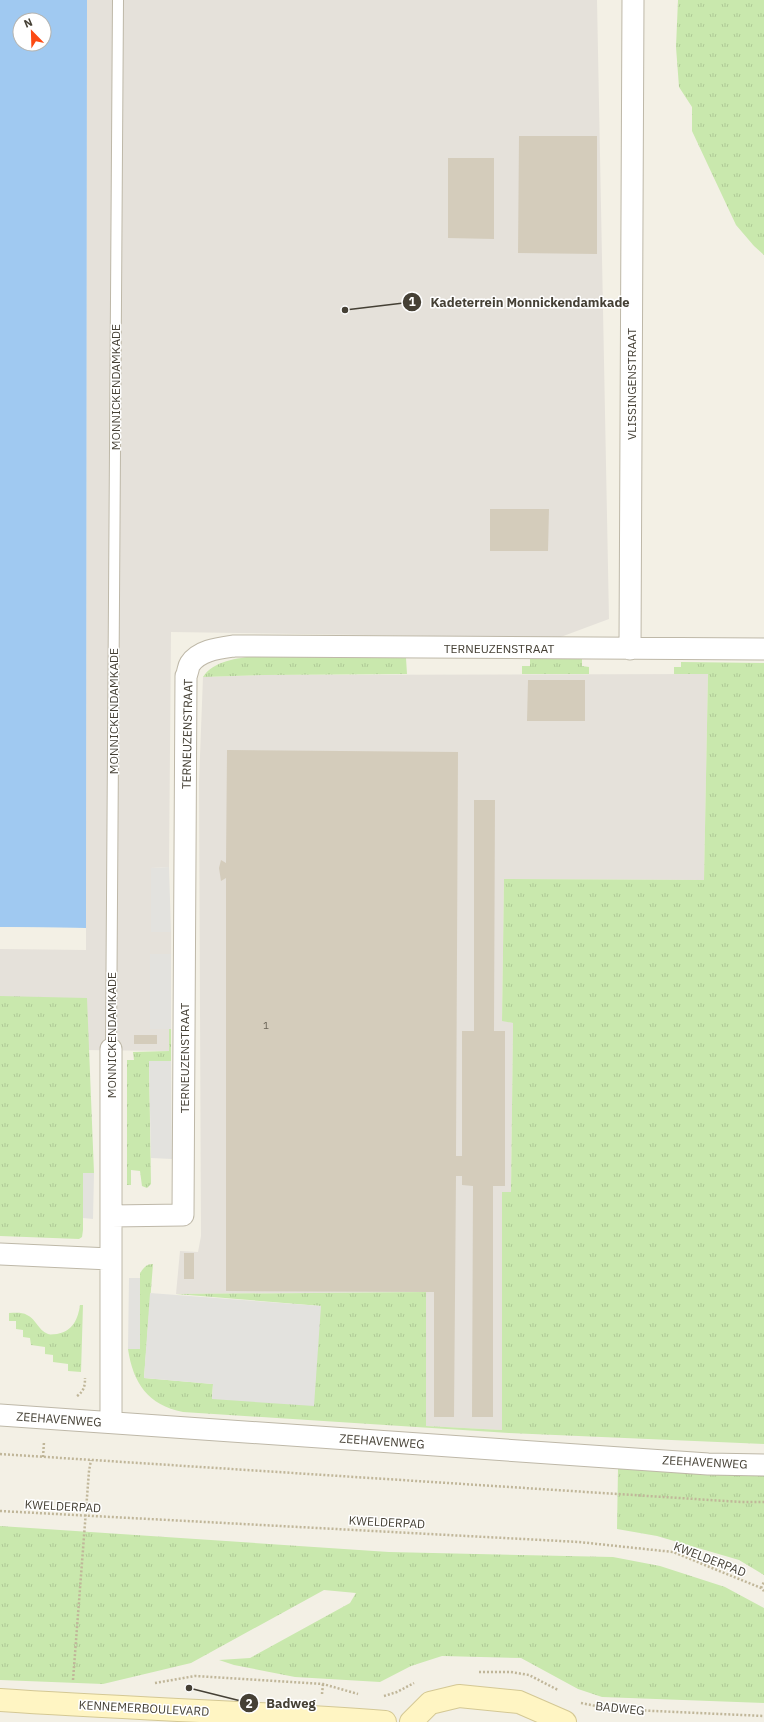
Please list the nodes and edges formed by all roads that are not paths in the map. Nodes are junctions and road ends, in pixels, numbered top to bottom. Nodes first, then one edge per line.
1 (118, 0) edge
2 (633, 0) edge
3 (630, 649) junction
4 (764, 649) edge
5 (111, 1049) joint
6 (111, 1216) junction
7 (0, 1254) edge
8 (110, 1259) junction
9 (0, 1415) edge
10 (111, 1422) junction
11 (764, 1465) edge
12 (0, 1700) edge
13 (385, 1722) edge
14 (411, 1722) edge
15 (565, 1722) edge

1 - 5 lane, MONNICKENDAMKADE
2 - 3 street, VLISSINGENSTRAAT
3 - 4 street, TERNEUZENSTRAAT
3 - 6 street, TERNEUZENSTRAAT
5 - 6 street, MONNICKENDAMKADE
6 - 8 street, MONNICKENDAMKADE
7 - 8 street
8 - 10 street, MONNICKENDAMKADE
9 - 10 street, ZEEHAVENWEG
10 - 11 street, ZEEHAVENWEG
12 - 13 street, KENNEMERBOULEVARD
14 - 15 street

